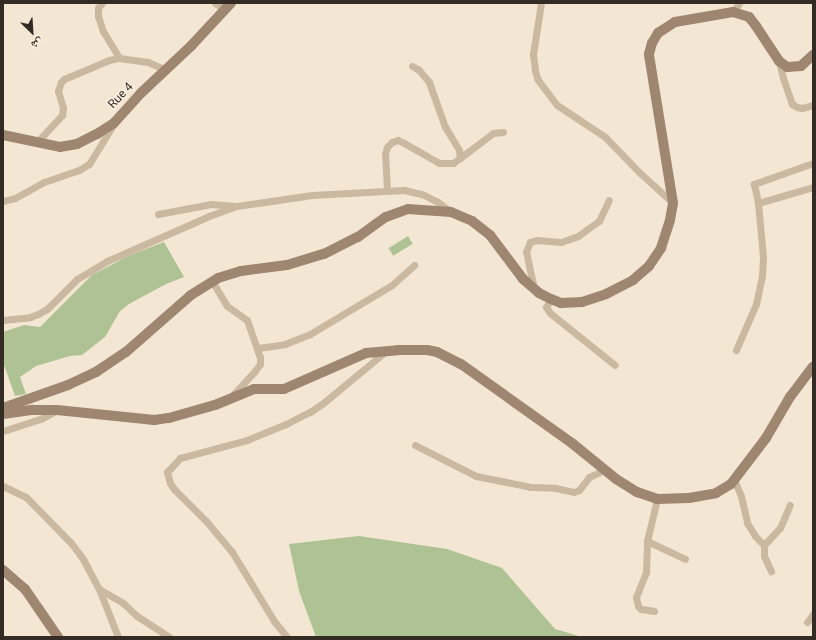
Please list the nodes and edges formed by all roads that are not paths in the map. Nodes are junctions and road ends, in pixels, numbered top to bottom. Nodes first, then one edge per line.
1 (102, 3) edge
2 (215, 3) edge
3 (541, 3) edge
4 (739, 3) edge
5 (227, 6) edge
6 (733, 12) junction
7 (813, 55) edge
8 (119, 58) junction
9 (779, 61) junction
10 (412, 66) dead end
11 (166, 70) junction
12 (813, 105) edge
13 (114, 123) junction
14 (503, 132) dead end
15 (3, 135) edge
16 (37, 142) junction
17 (460, 158) junction
18 (813, 163) edge
19 (813, 187) edge
20 (387, 190) junction
21 (609, 200) dead end
22 (3, 201) edge
23 (673, 203) junction
24 (758, 203) junction
25 (237, 206) junction
26 (451, 212) junction
27 (158, 214) dead end
28 (414, 265) dead end
29 (212, 281) junction
30 (534, 289) junction
31 (551, 299) junction
32 (3, 320) edge
33 (258, 348) junction
34 (386, 350) junction
35 (736, 350) dead end
36 (615, 365) dead end
37 (813, 367) edge
38 (229, 399) junction
39 (3, 408) edge
40 (57, 410) junction
41 (3, 414) edge
42 (3, 431) edge
43 (415, 445) dead end
44 (604, 470) junction
45 (734, 480) junction
46 (3, 486) edge
47 (657, 499) junction
48 (790, 505) dead end
49 (647, 541) junction
50 (764, 545) junction
51 (685, 559) dead end
52 (3, 570) edge
53 (771, 571) dead end
54 (98, 589) junction
55 (654, 611) dead end
56 (813, 614) edge
57 (807, 622) dead end
58 (58, 637) edge
59 (118, 637) edge
60 (169, 637) edge
61 (287, 637) edge

1 - 8 street
2 - 5 street
3 - 23 street
4 - 6 street
5 - 11 street, Rue 4
6 - 9 street
6 - 23 street
7 - 9 street
8 - 11 street
8 - 16 street
9 - 12 street
10 - 17 street
11 - 13 street, Rue 4
13 - 16 street, Rue 4
13 - 22 street
14 - 17 street
15 - 16 street, Rue 4
17 - 20 street
18 - 24 street
19 - 24 street
20 - 25 street
20 - 26 street
21 - 30 street
23 - 31 street
24 - 35 street
25 - 27 street
25 - 32 street
26 - 29 street
26 - 30 street
28 - 33 street
29 - 33 street
29 - 39 street
30 - 31 street
31 - 36 street
33 - 38 street
34 - 38 street
34 - 44 street
34 - 61 street
37 - 45 street
38 - 40 street
40 - 41 street
40 - 42 street
43 - 44 street
44 - 47 street
45 - 47 street
45 - 50 street
46 - 54 street
47 - 49 street
48 - 50 street
49 - 51 street
49 - 55 street
50 - 53 street
52 - 58 street
54 - 59 street
54 - 60 street
56 - 57 street

